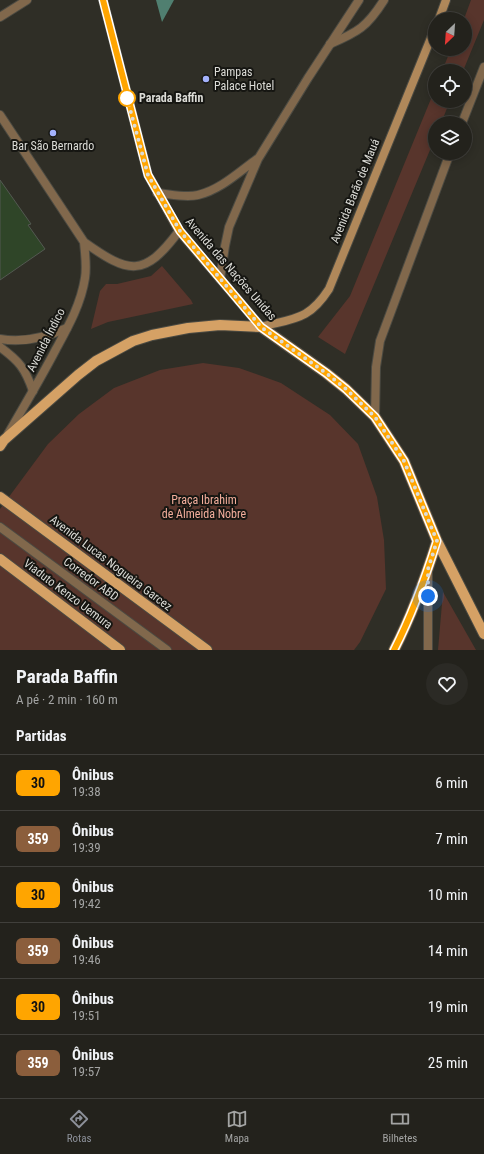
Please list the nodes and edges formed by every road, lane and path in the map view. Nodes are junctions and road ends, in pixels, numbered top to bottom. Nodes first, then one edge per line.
1 (27, 0) edge
2 (103, 0) edge
3 (359, 0) edge
4 (384, 0) edge
5 (446, 0) edge
6 (441, 12) edge
7 (0, 17) edge
8 (330, 44) junction
9 (428, 45) edge
10 (484, 67) edge
11 (481, 82) edge
12 (0, 115) edge
13 (465, 116) edge
14 (258, 159) junction
15 (447, 160) edge
16 (157, 193) junction
17 (180, 231) junction
18 (84, 242) junction
19 (220, 279) junction
20 (261, 327) junction
21 (67, 328) junction
22 (0, 339) edge
23 (0, 347) edge
24 (33, 391) junction
25 (375, 417) junction
26 (2, 443) edge
27 (0, 497) edge
28 (0, 527) edge
29 (437, 541) junction
30 (0, 559) edge
31 (428, 569) junction
32 (484, 634) edge
33 (120, 650) edge
34 (168, 650) edge
35 (207, 650) edge
36 (394, 650) edge
37 (428, 650) edge

1 - 7 street
2 - 16 street, Avenida das Nações Unidas
3 - 8 street
4 - 8 street
5 - 6 street
8 - 14 street
9 - 20 street, Avenida Barão de Mauá
10 - 11 street
11 - 13 street
12 - 18 street
14 - 16 street
14 - 19 street
15 - 25 street
16 - 17 street, Avenida das Nações Unidas
17 - 18 street
17 - 19 street, Avenida das Nações Unidas
18 - 21 street, Avenida Índico
19 - 20 street, Avenida das Nações Unidas
20 - 25 main road, Avenida das Nações Unidas
20 - 26 main road
21 - 22 street
21 - 24 street, Avenida Índico
23 - 24 street
24 - 26 street, Avenida Índico
25 - 29 main road, Avenida das Nações Unidas
27 - 35 main road, Avenida Lucas Nogueira Garcez
28 - 34 street, Corredor ABD
29 - 31 main road
29 - 32 main road, Avenida das Nações Unidas
30 - 33 main road, Viaduto Kenzo Uemura
31 - 36 main road
31 - 37 street

